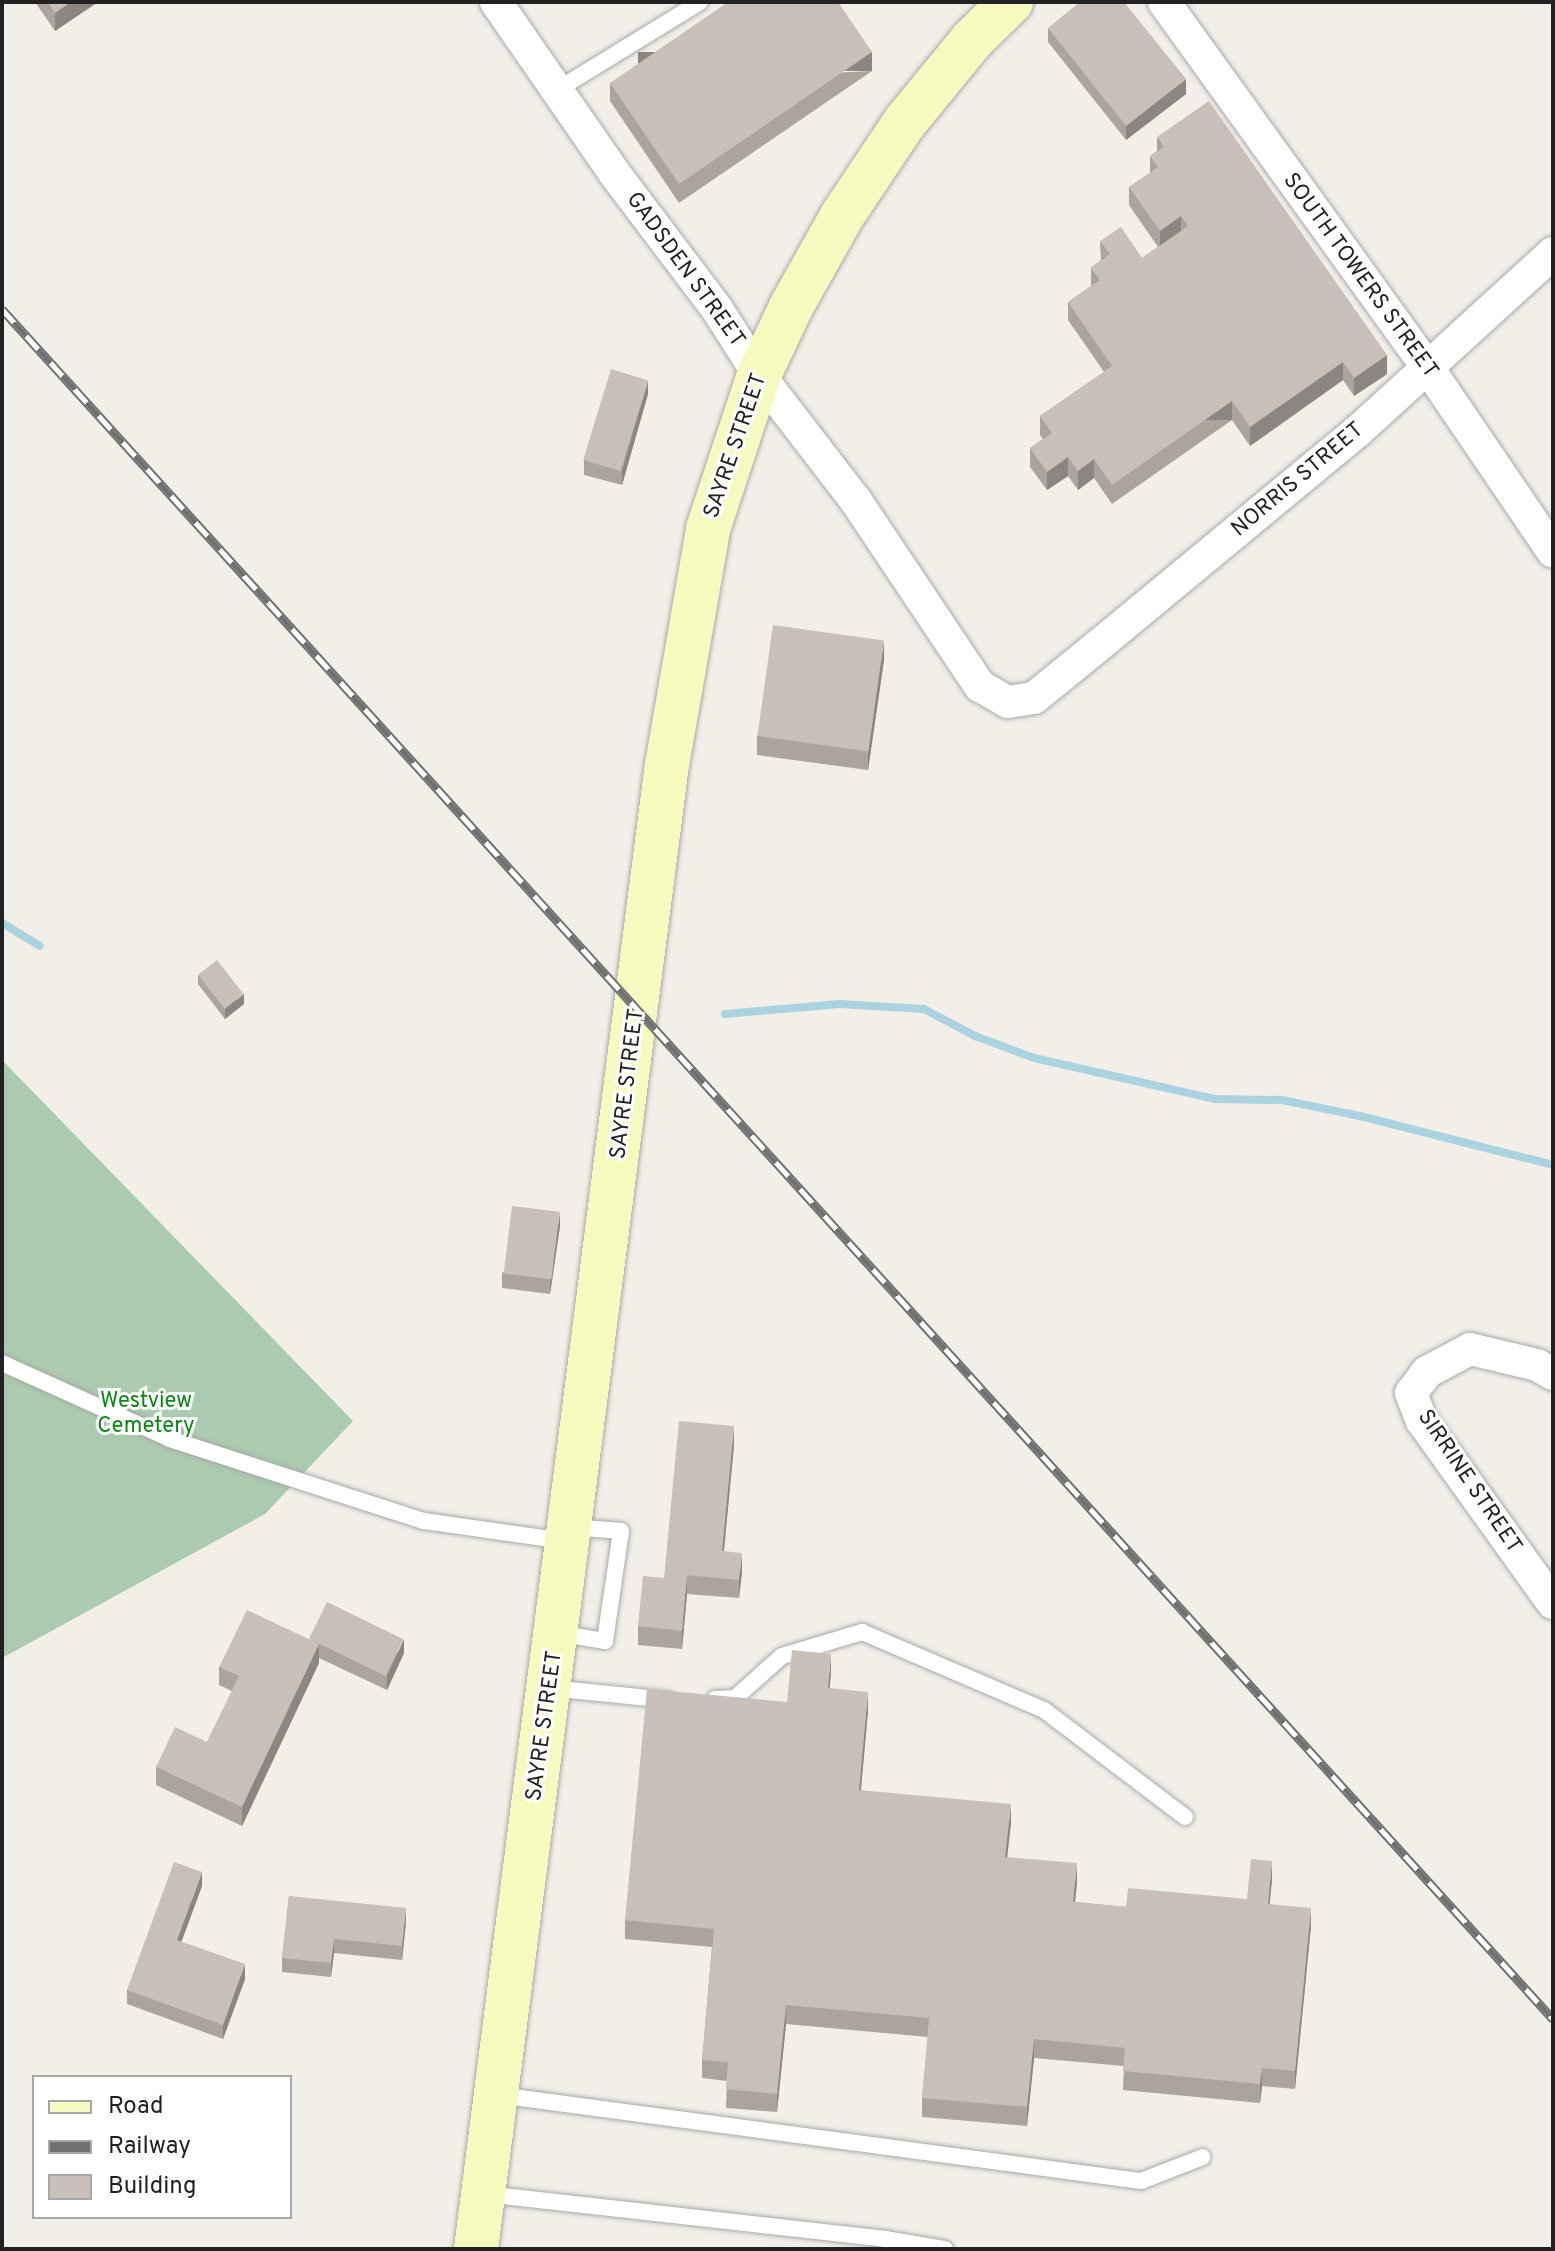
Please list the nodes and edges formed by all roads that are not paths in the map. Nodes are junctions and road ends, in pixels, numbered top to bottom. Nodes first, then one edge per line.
1 (496, 2) edge
2 (700, 2) edge
3 (1011, 2) edge
4 (1164, 2) edge
5 (557, 90) junction
6 (1553, 253) edge
7 (1428, 368) junction
8 (759, 375) junction
9 (1553, 552) edge
10 (1034, 698) joint
11 (2, 1363) edge
12 (1553, 1374) edge
13 (570, 1534) junction
14 (1553, 1603) edge
15 (550, 1688) junction
16 (1185, 1817) dead end
17 (496, 2095) junction
18 (1203, 2157) dead end
19 (483, 2194) junction
20 (476, 2249) edge
21 (945, 2249) edge

1 - 5 street, GADSDEN STREET
2 - 5 lane
3 - 8 main road, SAYRE STREET
4 - 7 street, SOUTH TOWERS STREET
5 - 8 street, GADSDEN STREET
6 - 7 street, NORRIS STREET
7 - 9 street, SOUTH TOWERS STREET
7 - 10 street, NORRIS STREET
8 - 10 street, GADSDEN STREET
8 - 13 main road, SAYRE STREET
11 - 13 lane
12 - 14 street, SIRRINE STREET
13 - 15 main road, SAYRE STREET
15 - 16 lane
15 - 17 main road, SAYRE STREET
17 - 18 lane
17 - 19 main road, SAYRE STREET
19 - 20 main road, SAYRE STREET
19 - 21 lane

